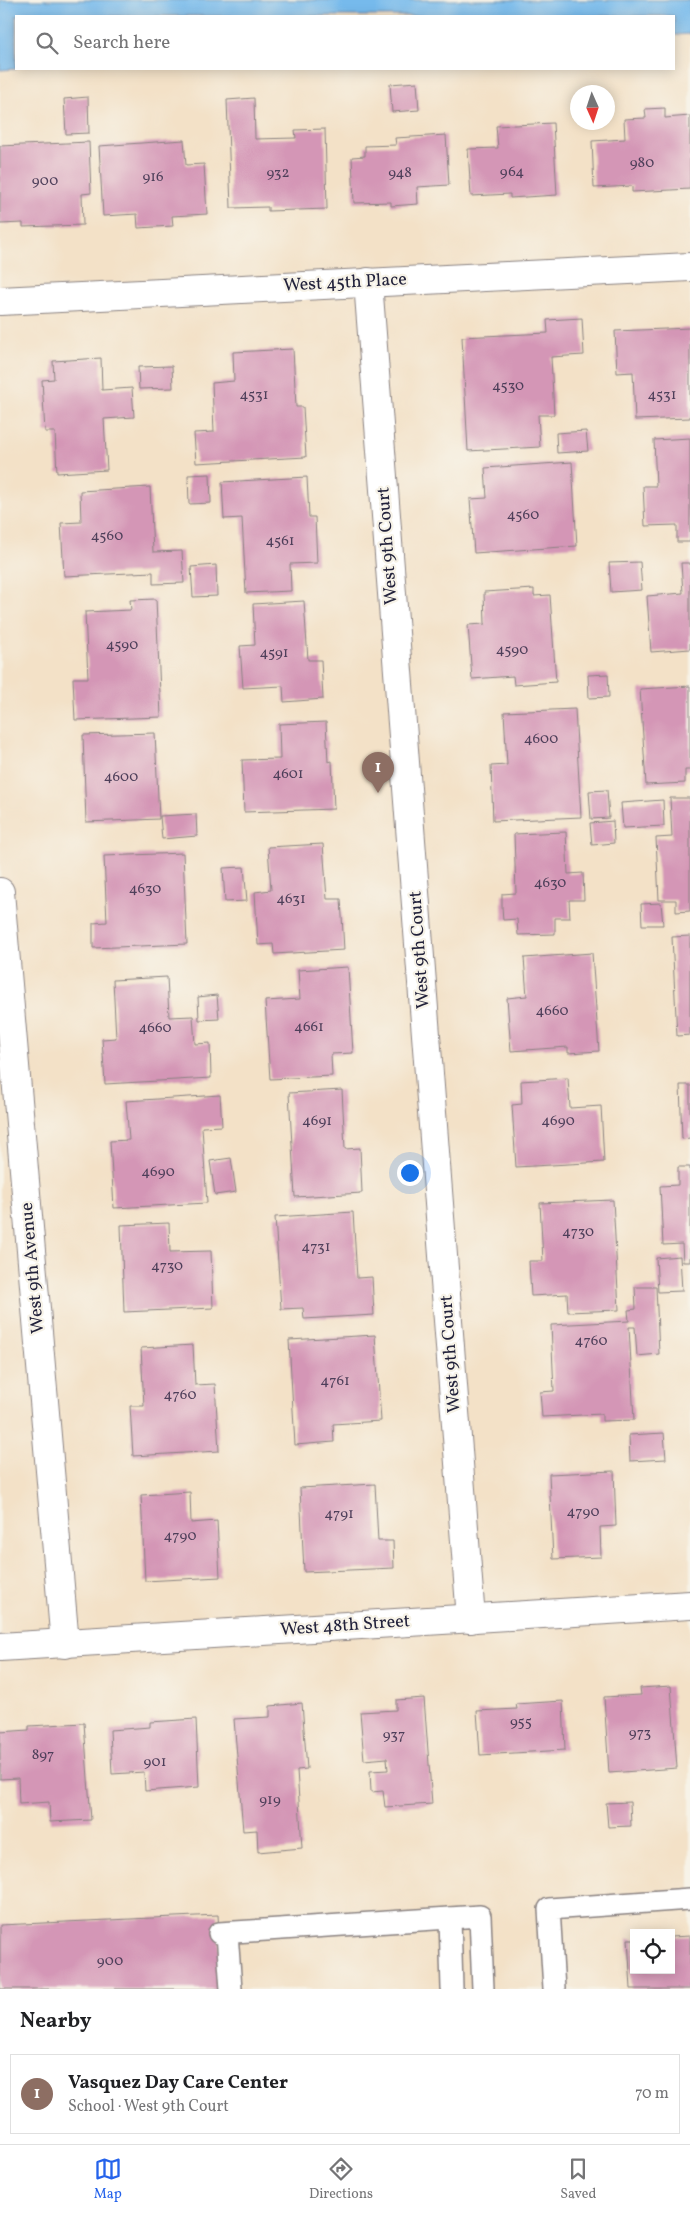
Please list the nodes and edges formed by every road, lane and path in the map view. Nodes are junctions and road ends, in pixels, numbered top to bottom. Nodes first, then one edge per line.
1 (690, 267) edge
2 (368, 282) junction
3 (0, 301) edge
4 (0, 892) edge
5 (690, 1606) edge
6 (471, 1618) junction
7 (65, 1644) junction
8 (0, 1647) edge
9 (690, 1899) edge
10 (450, 1918) junction
11 (232, 1989) edge
12 (452, 1989) edge
13 (483, 1989) edge
14 (554, 1989) edge

1 - 2 street, West 45th Place
2 - 3 street, West 45th Place
2 - 6 street, West 9th Court
4 - 7 street, West 9th Avenue
5 - 6 street, West 48th Street
6 - 7 street, West 48th Street
7 - 8 street, West 48th Street
9 - 14 lane
10 - 11 lane
10 - 12 lane
10 - 13 lane

